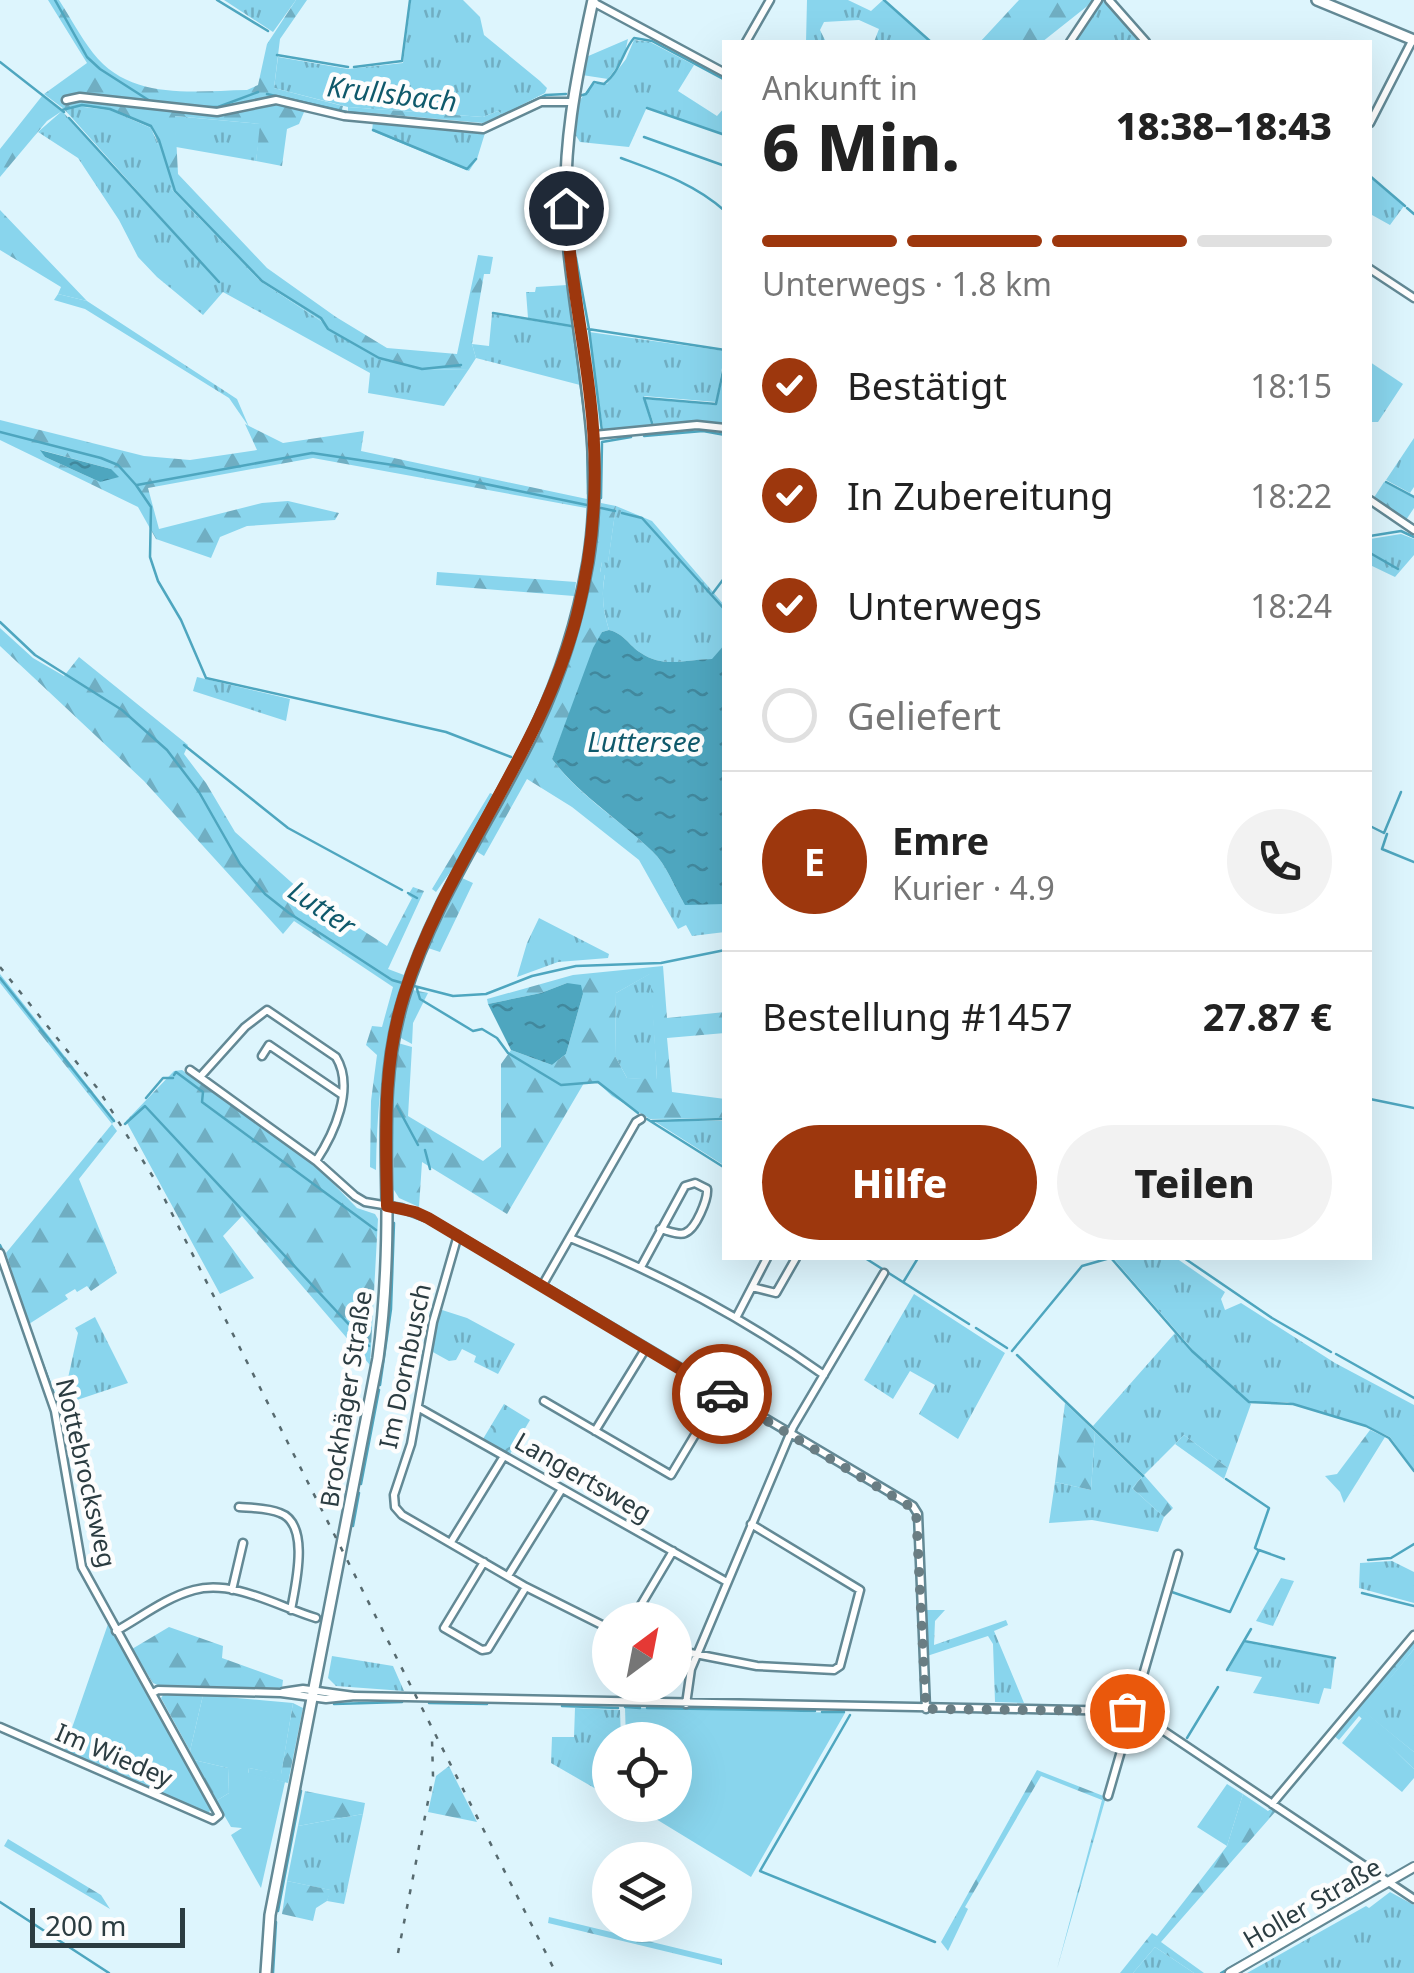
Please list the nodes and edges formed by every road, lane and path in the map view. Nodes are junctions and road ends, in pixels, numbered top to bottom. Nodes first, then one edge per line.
1 (770, 0) edge
2 (1098, 0) edge
3 (1108, 0) edge
4 (1316, 0) edge
5 (593, 1) edge
6 (1413, 39) edge
7 (747, 40) edge
8 (1071, 40) edge
9 (1144, 40) edge
10 (722, 71) edge
11 (66, 100) dead end
12 (571, 102) junction
13 (1372, 118) edge
14 (1372, 270) edge
15 (1414, 298) edge
16 (722, 428) edge
17 (594, 435) junction
18 (1372, 501) edge
19 (1414, 530) edge
20 (262, 1056) dead end
21 (190, 1070) dead end
22 (200, 1077) junction
23 (341, 1094) junction
24 (641, 1119) dead end
25 (316, 1161) junction
26 (387, 1206) junction
27 (660, 1229) junction
28 (458, 1236) junction
29 (570, 1238) junction
30 (0, 1253) edge
31 (765, 1260) edge
32 (795, 1260) edge
33 (641, 1267) junction
34 (884, 1273) dead end
35 (542, 1286) junction
36 (752, 1287) junction
37 (737, 1316) junction
38 (646, 1348) junction
39 (824, 1375) junction
40 (720, 1393) junction
41 (544, 1401) dead end
42 (420, 1408) junction
43 (595, 1431) junction
44 (792, 1434) junction
45 (504, 1456) junction
46 (562, 1488) junction
47 (240, 1507) dead end
48 (751, 1524) junction
49 (450, 1542) junction
50 (243, 1543) dead end
51 (674, 1551) junction
52 (1178, 1554) dead end
53 (484, 1562) junction
54 (508, 1576) junction
55 (727, 1582) junction
56 (526, 1587) junction
57 (232, 1590) junction
58 (643, 1602) edge
59 (291, 1610) junction
60 (316, 1618) dead end
61 (592, 1620) edge
62 (116, 1631) junction
63 (1414, 1636) edge
64 (692, 1654) edge
65 (697, 1655) junction
66 (153, 1693) junction
67 (313, 1694) junction
68 (686, 1704) junction
69 (926, 1709) junction
70 (1132, 1712) junction
71 (0, 1727) edge
72 (1108, 1796) dead end
73 (1272, 1804) junction
74 (213, 1820) joint
75 (1414, 1867) edge
76 (1389, 1882) junction
77 (1414, 1898) edge
78 (266, 1973) edge
79 (1230, 1973) edge

1 - 7 street
2 - 8 street
3 - 9 street
4 - 6 main road
5 - 10 street
5 - 12 main road, Brockhäger Straße
6 - 13 street
11 - 12 street
12 - 17 main road, Brockhäger Straße
14 - 15 street
16 - 17 street
17 - 26 main road, Brockhäger Straße
18 - 19 street
20 - 23 street
21 - 22 street
22 - 23 street
22 - 25 street
23 - 25 street
24 - 29 street
25 - 26 street
26 - 28 street
26 - 67 main road, Brockhäger Straße
27 - 27 street
27 - 33 street
28 - 35 street
28 - 42 street, Im Dornbusch
29 - 33 street
29 - 35 street
30 - 62 street, Nottebrocksweg
31 - 36 street
32 - 36 street
33 - 37 street
34 - 39 street
35 - 38 street
36 - 37 street
37 - 39 street
38 - 40 street
38 - 43 street
39 - 44 street
40 - 43 street
40 - 44 street
41 - 43 street
42 - 45 street, Langertsweg
42 - 49 street, Im Dornbusch
44 - 48 street
44 - 69 street
45 - 46 street, Langertsweg
45 - 49 street
46 - 51 street, Langertsweg
46 - 54 street
47 - 59 street
48 - 55 street
48 - 65 street
49 - 53 street
50 - 57 street
51 - 55 street, Langertsweg
51 - 58 street
52 - 70 street
53 - 54 street
53 - 56 street
54 - 56 street
55 - 65 street
56 - 61 street
57 - 59 street
57 - 62 street
59 - 60 street
62 - 66 street, Nottebrocksweg
63 - 73 street
64 - 65 street
65 - 68 street
66 - 67 street
66 - 74 street, Nottebrocksweg
67 - 68 street
67 - 78 main road, Brockhäger Straße
68 - 69 street
69 - 70 street
70 - 72 street
70 - 73 street
71 - 74 street, Im Wiedey
73 - 76 street
75 - 76 street, Holler Straße
76 - 77 street
76 - 79 street, Holler Straße

